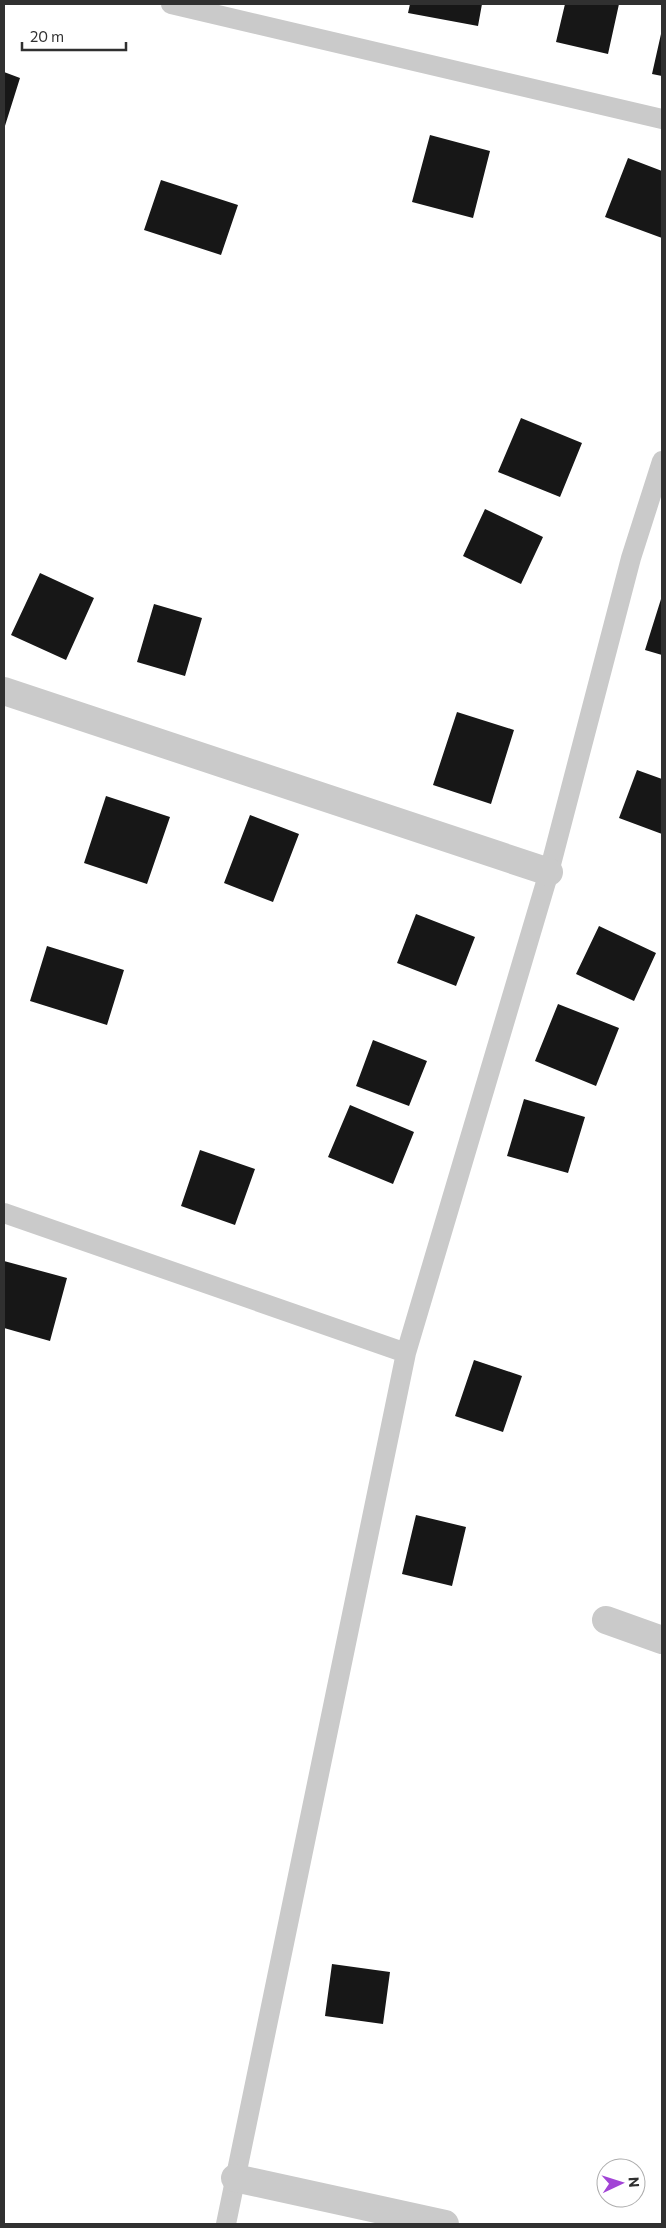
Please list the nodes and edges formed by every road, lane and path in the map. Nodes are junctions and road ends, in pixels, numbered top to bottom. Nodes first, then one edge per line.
1 (171, 4) edge
2 (662, 119) edge
3 (662, 461) edge
4 (4, 692) edge
5 (549, 872) junction
6 (4, 1213) edge
7 (406, 1354) junction
8 (606, 1620) dead end
9 (662, 1640) edge
10 (235, 2178) junction
11 (226, 2224) edge
12 (446, 2224) edge

1 - 2 lane
3 - 5 lane
4 - 5 street
5 - 7 lane
6 - 7 lane
7 - 10 lane
8 - 9 street
10 - 11 lane
10 - 12 street

